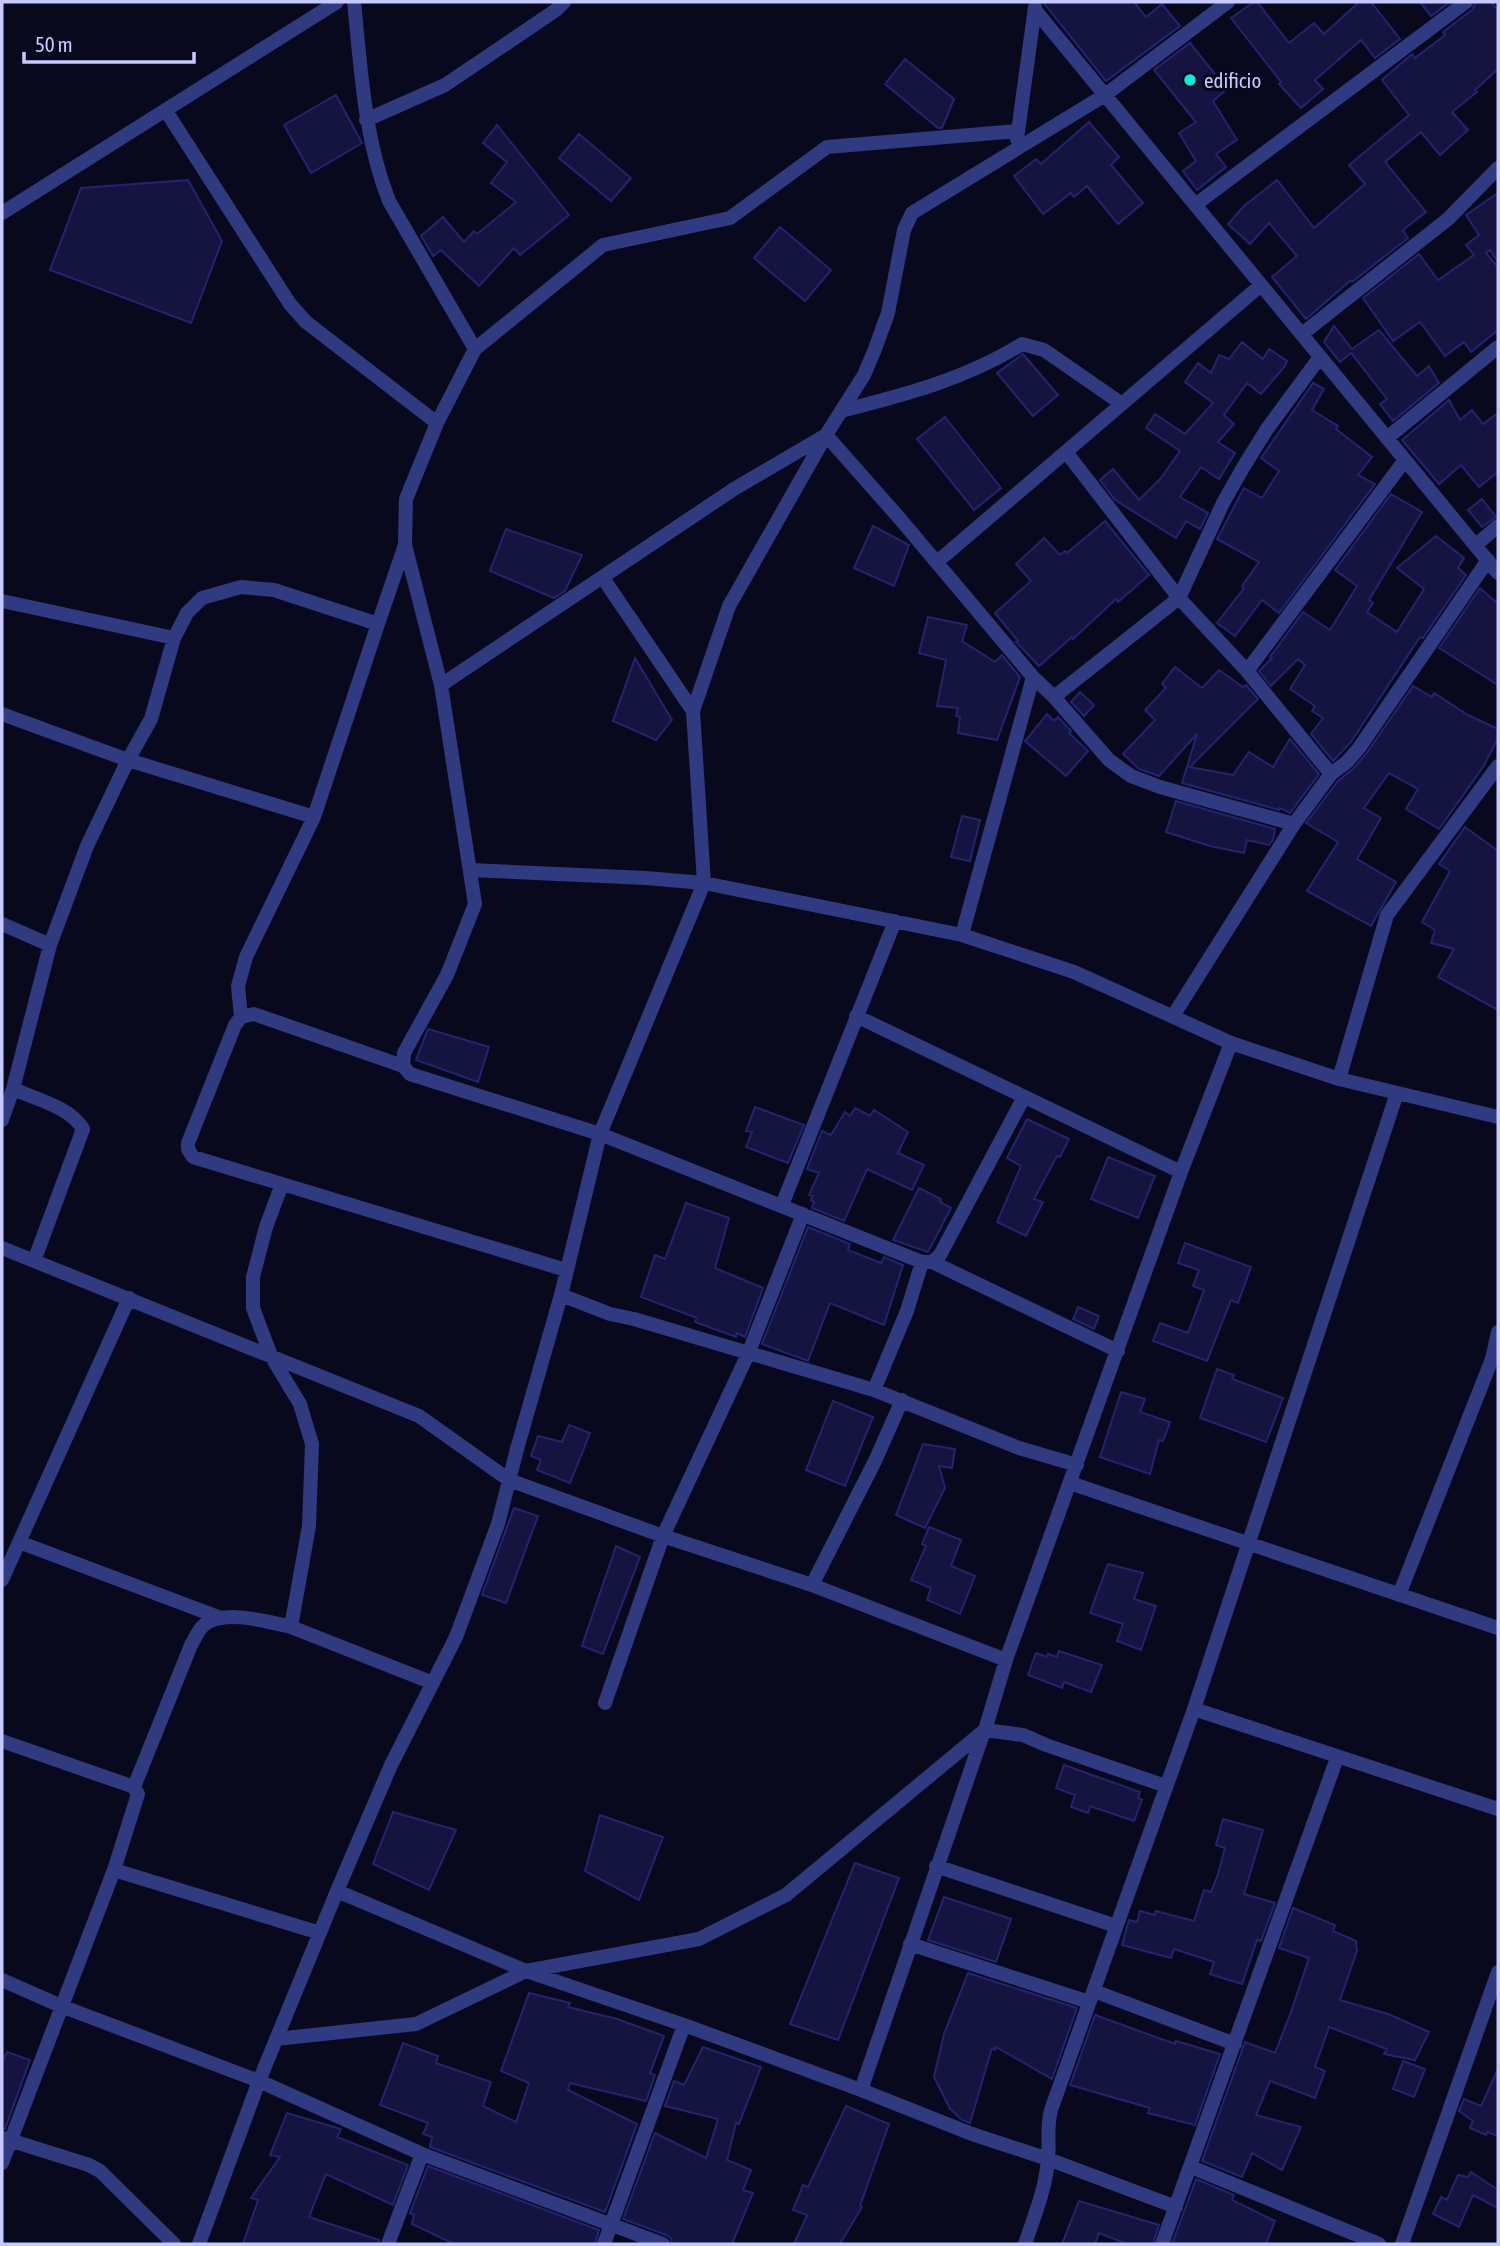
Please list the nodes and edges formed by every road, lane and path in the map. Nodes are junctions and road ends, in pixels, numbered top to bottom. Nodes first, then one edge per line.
1 (337, 2) edge
2 (354, 2) edge
3 (564, 2) edge
4 (1227, 2) edge
5 (1466, 2) edge
6 (1035, 6) edge
7 (1105, 95) junction
8 (166, 111) junction
9 (366, 120) junction
10 (1018, 131) junction
11 (1015, 152) junction
12 (1498, 167) edge
13 (1195, 205) junction
14 (2, 213) edge
15 (1261, 285) junction
16 (1302, 334) junction
17 (1498, 347) edge
18 (475, 349) junction
19 (1320, 357) junction
20 (1122, 404) junction
21 (841, 411) junction
22 (438, 423) junction
23 (826, 435) junction
24 (1387, 438) junction
25 (1066, 452) junction
26 (1405, 460) junction
27 (1498, 526) edge
28 (405, 545) junction
29 (1476, 545) junction
30 (1488, 560) junction
31 (937, 562) junction
32 (1498, 573) edge
33 (603, 578) junction
34 (1179, 598) junction
35 (2, 601) edge
36 (378, 624) junction
37 (174, 638) junction
38 (1247, 671) junction
39 (1033, 677) junction
40 (441, 685) junction
41 (1054, 696) junction
42 (693, 710) junction
43 (2, 714) edge
44 (128, 760) junction
45 (1498, 766) edge
46 (1331, 774) junction
47 (314, 817) junction
48 (1294, 824) junction
49 (470, 870) junction
50 (704, 883) junction
51 (895, 921) junction
52 (2, 924) edge
53 (962, 935) junction
54 (50, 945) junction
55 (856, 1016) junction
56 (241, 1017) junction
57 (1173, 1017) junction
58 (1231, 1043) junction
59 (403, 1066) junction
60 (1339, 1079) junction
61 (13, 1088) junction
62 (1397, 1093) junction
63 (1024, 1097) junction
64 (1498, 1117) edge
65 (2, 1120) edge
66 (600, 1134) junction
67 (1181, 1172) junction
68 (282, 1184) junction
69 (782, 1205) junction
70 (803, 1214) junction
71 (2, 1248) edge
72 (34, 1261) junction
73 (927, 1262) junction
74 (566, 1270) junction
75 (561, 1295) junction
76 (129, 1298) junction
77 (1498, 1332) edge
78 (1118, 1351) junction
79 (748, 1354) junction
80 (271, 1356) junction
81 (1495, 1360) edge
82 (874, 1390) junction
83 (902, 1400) junction
84 (1077, 1465) junction
85 (509, 1480) junction
86 (1070, 1483) junction
87 (663, 1536) junction
88 (19, 1542) junction
89 (1250, 1544) junction
90 (2, 1580) edge
91 (812, 1585) junction
92 (1399, 1595) junction
93 (221, 1618) junction
94 (290, 1627) junction
95 (1498, 1628) edge
96 (1006, 1660) junction
97 (433, 1683) junction
98 (605, 1703) dead end
99 (1194, 1709) junction
100 (985, 1730) junction
101 (2, 1741) edge
102 (1337, 1758) junction
103 (1166, 1786) junction
104 (134, 1787) junction
105 (1498, 1810) edge
106 (936, 1866) junction
107 (114, 1870) junction
108 (337, 1891) junction
109 (1116, 1926) junction
110 (320, 1933) junction
111 (910, 1944) junction
112 (526, 1971) junction
113 (1498, 1972) edge
114 (2, 1980) edge
115 (1091, 1997) junction
116 (61, 2006) junction
117 (684, 2025) junction
118 (276, 2039) junction
119 (1235, 2044) junction
120 (259, 2081) junction
121 (861, 2090) junction
122 (6, 2139) edge
123 (422, 2154) junction
124 (1048, 2159) junction
125 (2, 2163) edge
126 (1191, 2167) junction
127 (1176, 2207) junction
128 (610, 2225) junction
129 (174, 2244) edge
130 (199, 2244) edge
131 (388, 2244) edge
132 (604, 2244) edge
133 (663, 2244) edge
134 (1025, 2244) edge
135 (1162, 2244) edge
136 (1379, 2244) edge
137 (1402, 2244) edge

1 - 8 street
2 - 9 street
3 - 9 street
4 - 7 street
5 - 13 street
6 - 7 street
6 - 10 street
7 - 11 street
7 - 13 street
8 - 14 street
8 - 22 street
9 - 18 street
10 - 11 street
10 - 18 street
11 - 21 street
12 - 16 street
13 - 15 street
15 - 16 street
15 - 20 street
16 - 19 street
17 - 24 street
18 - 22 street
19 - 24 street
19 - 34 street
20 - 21 street
20 - 25 street
21 - 23 street
22 - 28 street
23 - 31 street
23 - 33 street
23 - 42 street
24 - 26 street
25 - 31 street
25 - 34 street
26 - 29 street
26 - 38 street
27 - 29 street
28 - 36 street
28 - 40 street
29 - 30 street
30 - 32 street
30 - 46 street
31 - 39 street
33 - 40 street
33 - 42 street
34 - 38 street
34 - 41 street
35 - 37 street
36 - 37 street
36 - 47 street
37 - 44 street
38 - 46 street
39 - 41 street
39 - 53 street
40 - 49 street
41 - 48 street
42 - 50 street
43 - 44 street
44 - 47 street
44 - 54 street
45 - 60 street
46 - 48 street
47 - 56 street
48 - 57 street
49 - 50 street
49 - 59 street
50 - 51 street
50 - 66 street
51 - 53 street
51 - 55 street
52 - 54 street
53 - 57 street
54 - 61 street
55 - 63 street
55 - 69 street
56 - 59 street
56 - 68 street
57 - 58 street
58 - 60 street
58 - 67 street
59 - 66 street
60 - 62 street
61 - 65 street
61 - 72 street
62 - 64 street
62 - 89 street
63 - 67 street
63 - 73 street
66 - 69 street
66 - 74 street
67 - 78 street
68 - 74 street
68 - 80 street
69 - 70 street
70 - 73 street
70 - 79 street
71 - 72 street
72 - 76 street
73 - 78 street
73 - 82 street
74 - 75 street
75 - 79 street
75 - 85 street
76 - 80 street
76 - 88 street
77 - 81 street
78 - 84 street
79 - 82 street
79 - 87 street
80 - 85 street
80 - 94 street
81 - 92 street
82 - 83 street
83 - 84 street
83 - 91 street
84 - 86 street
85 - 87 street
85 - 97 street
86 - 89 street
86 - 96 street
87 - 91 street
87 - 98 street
88 - 90 street
88 - 93 street
89 - 92 street
89 - 99 street
91 - 96 street
92 - 95 street
93 - 94 street
93 - 104 street
94 - 97 street
96 - 100 street
97 - 108 street
99 - 102 street
99 - 103 street
100 - 103 street
100 - 106 street
100 - 112 street
101 - 104 street
102 - 105 street
102 - 119 street
103 - 109 street
104 - 107 street
106 - 109 street
106 - 111 street
107 - 110 street
107 - 116 street
108 - 110 street
108 - 112 street
109 - 115 street
110 - 118 street
111 - 115 street
111 - 121 street
112 - 117 street
112 - 118 street
113 - 137 street
114 - 116 street
115 - 119 street
115 - 124 street
116 - 120 street
116 - 122 street
117 - 121 street
117 - 128 street
118 - 120 street
119 - 126 street
120 - 123 street
120 - 130 street
121 - 124 street
122 - 125 street
122 - 129 street
123 - 128 street
123 - 131 street
124 - 127 street
124 - 134 street
126 - 127 street
126 - 136 street
127 - 135 street
128 - 132 street
128 - 133 street

